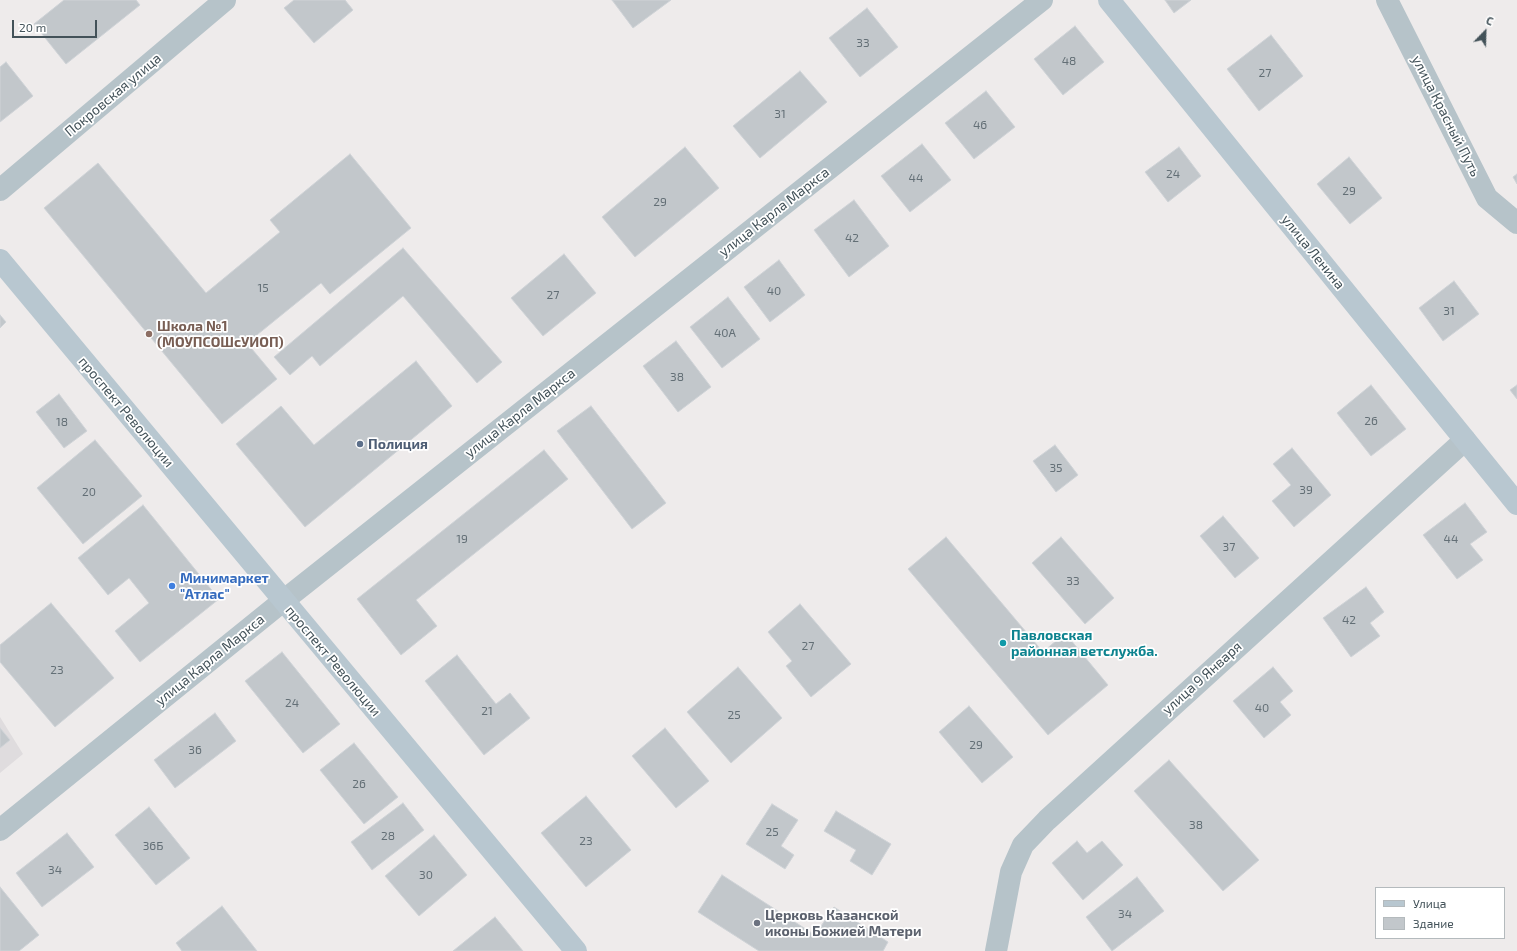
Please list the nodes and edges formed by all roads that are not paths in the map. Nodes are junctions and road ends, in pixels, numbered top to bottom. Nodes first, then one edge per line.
1 (225, 0) edge
2 (1042, 0) edge
3 (1109, 0) edge
4 (1387, 0) edge
5 (0, 190) edge
6 (1517, 223) edge
7 (0, 260) edge
8 (1465, 440) junction
9 (1517, 504) edge
10 (283, 601) junction
11 (0, 830) edge
12 (576, 951) edge
13 (996, 951) edge

1 - 5 street, Покровская улица
2 - 10 street, улица Карла Маркса
3 - 8 street, улица Ленина
4 - 6 street, улица Красный Путь
7 - 10 street, проспект Революции
8 - 9 street, улица Ленина
8 - 13 street, улица 9 Января
10 - 11 street, улица Карла Маркса
10 - 12 street, проспект Революции

